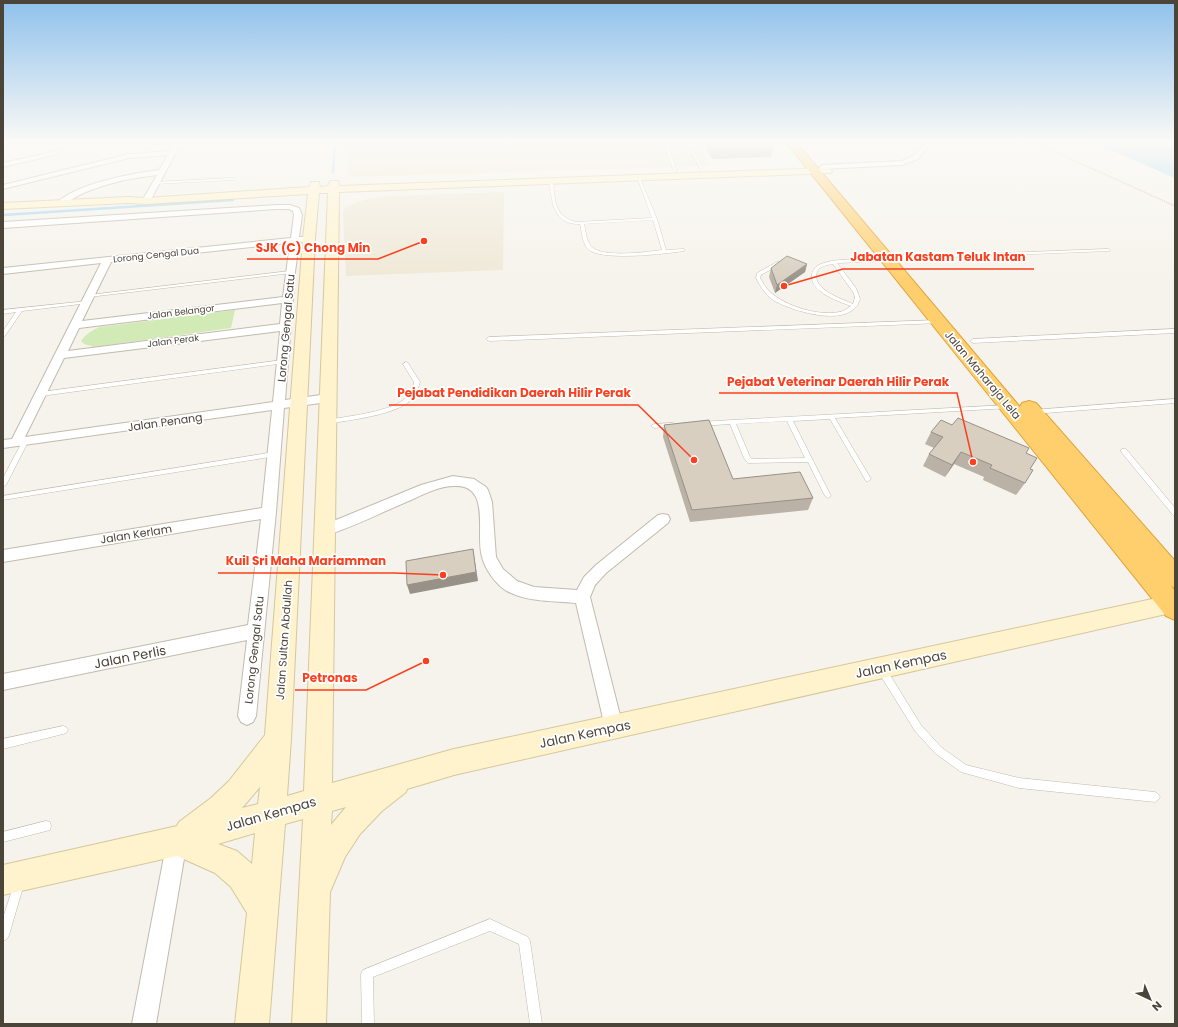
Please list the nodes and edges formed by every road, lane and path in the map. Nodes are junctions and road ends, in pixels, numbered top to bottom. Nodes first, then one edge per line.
1 (88, 189) edge
2 (152, 189) edge
3 (286, 189) edge
4 (299, 189) edge
5 (315, 189) edge
6 (334, 189) edge
7 (390, 189) edge
8 (552, 189) edge
9 (643, 189) edge
10 (836, 189) edge
11 (1137, 189) edge
12 (264, 193) junction
13 (147, 198) junction
14 (60, 204) junction
15 (332, 205) junction
16 (3, 206) edge
17 (312, 206) junction
18 (1175, 206) edge
19 (655, 219) junction
20 (582, 223) junction
21 (3, 225) edge
22 (309, 238) junction
23 (293, 240) junction
24 (332, 249) junction
25 (682, 250) dead end
26 (1108, 250) dead end
27 (664, 251) junction
28 (896, 259) junction
29 (107, 261) junction
30 (779, 262) edge
31 (835, 263) junction
32 (3, 271) edge
33 (290, 272) junction
34 (88, 299) junction
35 (287, 299) junction
36 (854, 306) junction
37 (20, 310) junction
38 (3, 312) edge
39 (941, 314) junction
40 (75, 325) junction
41 (285, 327) junction
42 (1175, 331) edge
43 (3, 335) edge
44 (968, 335) joint
45 (489, 339) dead end
46 (60, 354) junction
47 (283, 362) junction
48 (406, 364) dead end
49 (41, 394) junction
50 (328, 398) junction
51 (1175, 400) edge
52 (289, 404) junction
53 (1010, 407) junction
54 (1033, 412) junction
55 (832, 416) junction
56 (789, 419) junction
57 (327, 422) junction
58 (732, 422) junction
59 (693, 424) edge
60 (678, 425) edge
61 (654, 426) dead end
62 (21, 442) junction
63 (3, 444) edge
64 (1124, 451) dead end
65 (274, 454) junction
66 (809, 460) junction
67 (868, 480) dead end
68 (3, 485) edge
69 (828, 496) dead end
70 (3, 498) edge
71 (1165, 501) junction
72 (1175, 501) edge
73 (269, 512) junction
74 (1175, 513) edge
75 (663, 519) dead end
76 (324, 531) junction
77 (3, 556) edge
78 (1175, 578) edge
79 (582, 597) junction
80 (1173, 607) edge
81 (256, 631) junction
82 (881, 668) junction
83 (3, 682) edge
84 (247, 716) dead end
85 (614, 727) junction
86 (63, 730) dead end
87 (278, 739) junction
88 (3, 744) edge
89 (406, 775) junction
90 (1155, 797) dead end
91 (318, 800) junction
92 (270, 814) junction
93 (46, 826) dead end
94 (3, 838) edge
95 (177, 841) junction
96 (12, 878) edge
97 (315, 890) junction
98 (262, 910) junction
99 (3, 935) edge
100 (144, 1024) edge
101 (252, 1024) edge
102 (309, 1024) edge
103 (368, 1024) edge
104 (536, 1024) edge

1 - 14 street
2 - 13 street
3 - 13 main road
4 - 12 main road
5 - 17 main road, Jalan Sultan Abdullah
6 - 15 main road
7 - 15 main road
8 - 20 lane
9 - 19 lane
10 - 28 highway, Jalan Maharaja Lela
11 - 18 path
12 - 13 main road
12 - 17 main road
13 - 14 main road
14 - 16 main road
15 - 24 main road
17 - 22 main road, Jalan Sultan Abdullah
19 - 20 lane
19 - 27 lane
20 - 27 lane
21 - 23 street, Lorong Gengal Satu
22 - 23 street, Lorong Cengal Dua
22 - 24 main road
22 - 52 main road, Jalan Sultan Abdullah
23 - 29 street, Lorong Cengal Dua
23 - 33 street, Lorong Gengal Satu
24 - 50 main road
25 - 27 lane
26 - 28 lane
28 - 31 lane
28 - 39 highway, Jalan Maharaja Lela
29 - 32 street, Lorong Cengal Dua
29 - 34 street
30 - 36 lane
31 - 36 lane
31 - 36 lane
33 - 34 lane
33 - 35 street, Lorong Gengal Satu
34 - 37 lane
34 - 40 street
35 - 40 street, Jalan Belangor
35 - 41 street, Lorong Gengal Satu
37 - 38 lane
37 - 43 lane
39 - 45 lane
39 - 53 highway, Jalan Maharaja Lela
40 - 46 street
41 - 46 street, Jalan Perak
41 - 47 street, Lorong Gengal Satu
42 - 44 lane
44 - 54 highway, Jalan Maharaja Lela
46 - 49 street
47 - 49 lane
47 - 52 street, Lorong Gengal Satu
48 - 57 lane
49 - 62 street
50 - 52 street, Jalan Penang
50 - 57 main road
51 - 54 lane
52 - 62 street, Jalan Penang
52 - 65 street, Lorong Gengal Satu
52 - 87 main road, Jalan Sultan Abdullah
53 - 55 lane
53 - 80 highway, Jalan Maharaja Lela
54 - 78 highway, Jalan Maharaja Lela
55 - 56 lane
55 - 67 lane
56 - 58 lane
56 - 66 lane
57 - 76 main road
58 - 59 lane
58 - 66 lane
60 - 61 lane
62 - 63 street, Jalan Penang
62 - 68 lane
64 - 71 lane
65 - 70 lane
65 - 73 street, Lorong Gengal Satu
66 - 69 lane
71 - 72 lane
71 - 74 lane
73 - 77 street, Jalan Kerlam
73 - 81 street, Lorong Gengal Satu
75 - 79 street
76 - 79 street
76 - 91 main road
79 - 85 street
80 - 82 main road, Jalan Kempas
81 - 83 street, Jalan Perlis
81 - 84 street, Lorong Gengal Satu
82 - 85 main road, Jalan Kempas
82 - 90 lane
85 - 89 main road, Jalan Kempas
86 - 88 lane
87 - 92 main road, Jalan Sultan Abdullah
87 - 95 main road
89 - 91 main road, Jalan Kempas
89 - 97 main road
91 - 92 main road, Jalan Kempas
91 - 97 main road
92 - 95 main road, Jalan Kempas
92 - 98 main road, Jalan Sultan Abdullah
93 - 94 lane
95 - 96 main road, Jalan Kempas
95 - 98 main road
95 - 100 street
96 - 99 lane
97 - 102 main road
98 - 101 main road, Jalan Sultan Abdullah
103 - 104 lane

